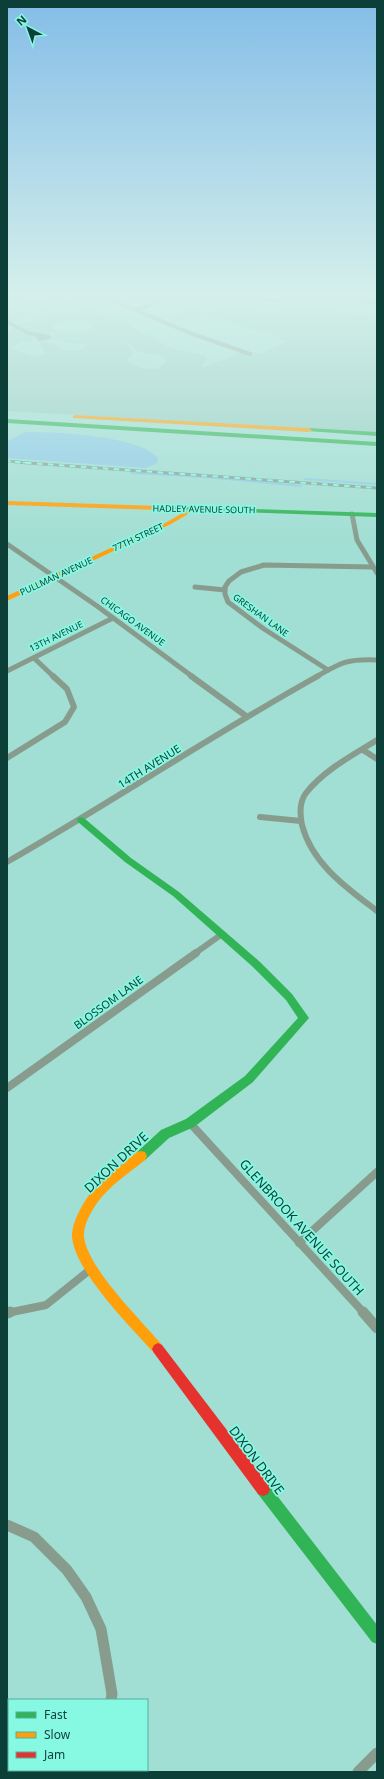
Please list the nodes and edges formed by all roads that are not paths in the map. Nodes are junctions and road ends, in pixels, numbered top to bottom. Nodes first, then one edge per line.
1 (7, 413) edge
2 (7, 421) edge
3 (377, 434) edge
4 (377, 444) edge
5 (7, 503) edge
6 (193, 509) junction
7 (352, 514) junction
8 (377, 515) edge
9 (7, 544) edge
10 (105, 553) joint
11 (373, 567) junction
12 (377, 573) edge
13 (56, 577) junction
14 (195, 587) dead end
15 (225, 590) junction
16 (7, 598) edge
17 (114, 618) junction
18 (34, 658) junction
19 (377, 660) edge
20 (328, 670) junction
21 (7, 671) edge
22 (246, 716) junction
23 (377, 740) edge
24 (362, 750) junction
25 (7, 758) edge
26 (377, 759) edge
27 (260, 817) dead end
28 (81, 820) junction
29 (301, 821) junction
30 (8, 860) edge
31 (377, 911) edge
32 (222, 934) junction
33 (7, 1088) edge
34 (190, 1123) junction
35 (377, 1172) edge
36 (299, 1243) junction
37 (91, 1269) junction
38 (7, 1313) edge
39 (377, 1328) edge
40 (7, 1525) edge
41 (377, 1637) edge
42 (111, 1699) edge
43 (377, 1753) edge
44 (358, 1772) edge

1 - 3 main road
2 - 4 main road
5 - 6 main road, HADLEY AVENUE SOUTH
6 - 7 main road, HADLEY AVENUE SOUTH
6 - 10 main road, 77TH STREET
7 - 8 main road, HADLEY AVENUE SOUTH
7 - 11 street
9 - 13 street, CHICAGO AVENUE
10 - 13 main road, PULLMAN AVENUE
11 - 12 street
11 - 15 street, GRESHAN LANE
13 - 16 main road, PULLMAN AVENUE
13 - 17 street, CHICAGO AVENUE
14 - 15 street
15 - 20 street, GRESHAN LANE
17 - 18 street, 13TH AVENUE
17 - 22 street, CHICAGO AVENUE
18 - 21 street, 13TH AVENUE
18 - 25 street
19 - 20 street, 14TH AVENUE
20 - 22 street, 14TH AVENUE
22 - 28 street, 14TH AVENUE
23 - 24 street
24 - 26 street
24 - 29 street
27 - 29 street
28 - 30 street, 14TH AVENUE
28 - 32 main road, DIXON DRIVE
29 - 31 street
32 - 33 street, BLOSSOM LANE
32 - 34 main road, DIXON DRIVE
34 - 36 street, GLENBROOK AVENUE SOUTH
34 - 37 main road, DIXON DRIVE
35 - 36 street
36 - 39 street, GLENBROOK AVENUE SOUTH
37 - 38 street
37 - 41 main road, DIXON DRIVE
40 - 42 street
43 - 44 street

